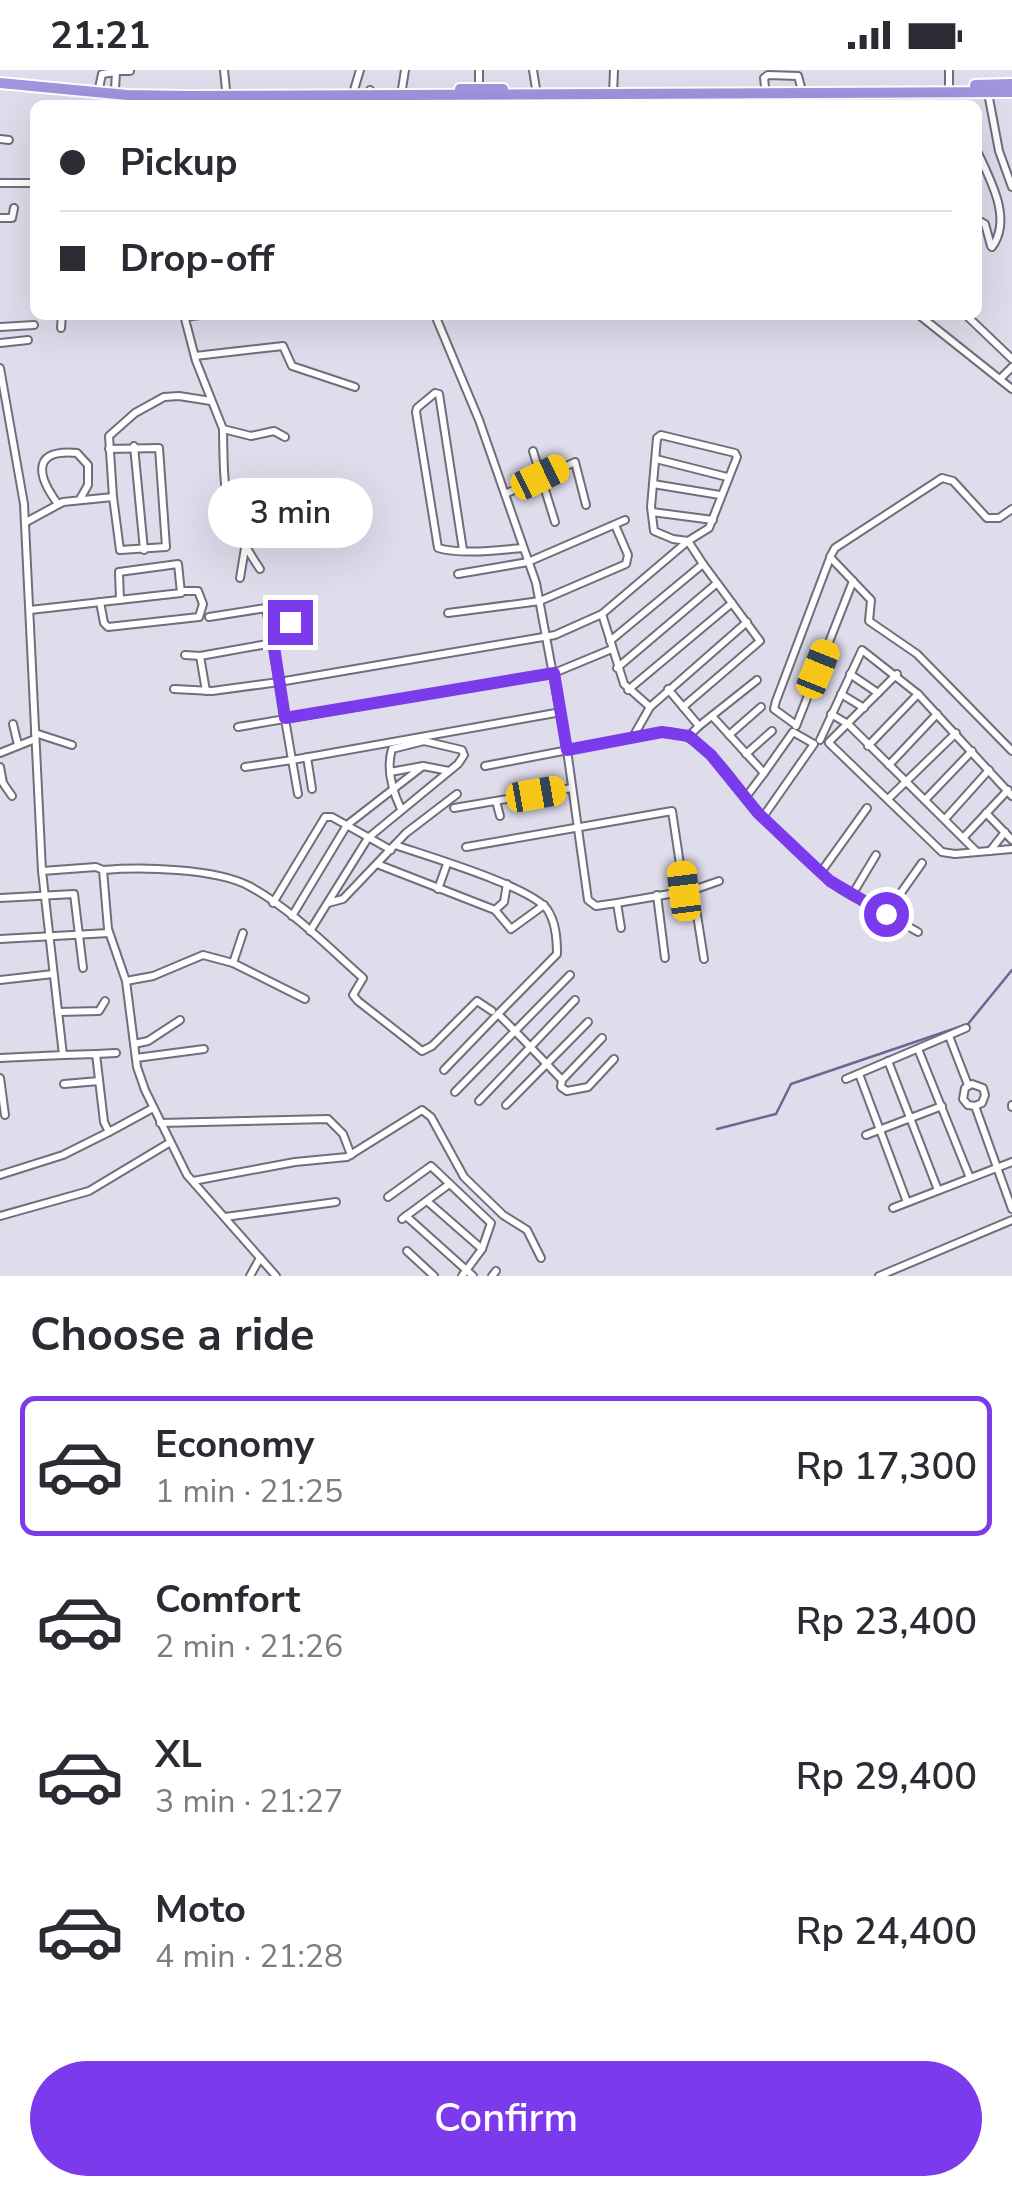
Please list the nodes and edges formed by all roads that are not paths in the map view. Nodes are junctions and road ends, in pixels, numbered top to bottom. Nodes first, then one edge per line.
1 (224, 70) edge
2 (360, 70) edge
3 (405, 70) edge
4 (479, 70) edge
5 (533, 70) edge
6 (614, 70) edge
7 (949, 70) edge
8 (1007, 70) edge
9 (116, 71) edge
10 (130, 71) edge
11 (13, 75) edge
12 (0, 81) edge
13 (1011, 86) edge
14 (100, 88) junction
15 (115, 89) junction
16 (479, 89) junction
17 (806, 89) junction
18 (949, 89) junction
19 (226, 90) junction
20 (354, 90) junction
21 (402, 90) junction
22 (613, 92) junction
23 (971, 92) junction
24 (988, 92) junction
25 (531, 96) edge
26 (142, 97) edge
27 (371, 97) edge
28 (208, 100) edge
29 (251, 100) edge
30 (510, 100) edge
31 (585, 100) edge
32 (810, 100) edge
33 (946, 100) edge
34 (970, 100) edge
35 (982, 161) edge
36 (0, 183) edge
37 (30, 183) edge
38 (1012, 187) edge
39 (14, 208) dead end
40 (0, 218) edge
41 (982, 222) edge
42 (62, 320) edge
43 (185, 320) edge
44 (437, 320) edge
45 (925, 320) edge
46 (971, 320) edge
47 (34, 325) dead end
48 (0, 328) edge
49 (61, 328) dead end
50 (28, 340) dead end
51 (0, 343) edge
52 (1012, 358) edge
53 (197, 361) junction
54 (1012, 366) edge
55 (0, 372) edge
56 (1000, 379) junction
57 (355, 387) dead end
58 (1012, 389) edge
59 (211, 401) junction
60 (223, 430) junction
61 (286, 438) dead end
62 (134, 446) junction
63 (108, 448) junction
64 (533, 451) dead end
65 (655, 459) junction
66 (727, 476) junction
67 (540, 477) junction
68 (653, 484) junction
69 (504, 494) junction
70 (114, 496) junction
71 (720, 496) junction
72 (80, 499) junction
73 (58, 504) junction
74 (586, 505) dead end
75 (1012, 509) edge
76 (652, 512) junction
77 (626, 520) dead end
78 (713, 520) junction
79 (26, 522) junction
80 (555, 522) dead end
81 (615, 525) junction
82 (688, 541) junction
83 (245, 547) junction
84 (523, 548) junction
85 (144, 550) junction
86 (463, 550) junction
87 (830, 557) junction
88 (528, 562) junction
89 (703, 564) junction
90 (260, 569) dead end
91 (458, 574) dead end
92 (240, 578) dead end
93 (853, 581) junction
94 (716, 584) junction
95 (183, 591) junction
96 (120, 600) junction
97 (540, 601) junction
98 (100, 602) junction
99 (732, 602) junction
100 (30, 610) junction
101 (448, 613) dead end
102 (602, 614) junction
103 (209, 616) dead end
104 (270, 621) junction
105 (747, 622) junction
106 (310, 626) dead end
107 (548, 636) junction
108 (273, 643) junction
109 (611, 645) junction
110 (185, 655) dead end
111 (200, 656) junction
112 (617, 668) junction
113 (554, 673) junction
114 (850, 674) junction
115 (897, 674) junction
116 (757, 680) dead end
117 (279, 682) junction
118 (174, 689) dead end
119 (668, 689) junction
120 (628, 690) junction
121 (206, 691) junction
122 (878, 693) junction
123 (841, 694) junction
124 (918, 694) junction
125 (650, 707) junction
126 (761, 707) dead end
127 (684, 708) junction
128 (864, 708) junction
129 (561, 712) junction
130 (831, 714) junction
131 (937, 714) junction
132 (712, 716) junction
133 (285, 718) junction
134 (13, 724) dead end
135 (848, 724) junction
136 (699, 726) junction
137 (238, 728) dead end
138 (795, 729) junction
139 (772, 731) dead end
140 (728, 734) junction
141 (956, 734) junction
142 (35, 736) junction
143 (689, 736) junction
144 (632, 738) junction
145 (817, 742) junction
146 (829, 742) junction
147 (18, 745) junction
148 (72, 745) dead end
149 (868, 746) junction
150 (567, 750) junction
151 (972, 751) junction
152 (1012, 751) edge
153 (0, 753) edge
154 (746, 754) junction
155 (307, 757) junction
156 (292, 760) junction
157 (889, 765) junction
158 (423, 766) junction
159 (485, 766) dead end
160 (245, 767) dead end
161 (0, 768) edge
162 (989, 770) junction
163 (390, 772) junction
164 (450, 772) junction
165 (764, 773) junction
166 (907, 781) junction
167 (391, 788) junction
168 (572, 788) junction
169 (312, 789) dead end
170 (1010, 793) edge
171 (298, 794) dead end
172 (457, 794) dead end
173 (12, 796) dead end
174 (746, 798) junction
175 (888, 799) junction
176 (925, 800) junction
177 (496, 801) junction
178 (454, 808) dead end
179 (866, 808) dead end
180 (401, 809) junction
181 (986, 813) junction
182 (500, 816) dead end
183 (763, 817) junction
184 (945, 818) junction
185 (347, 825) junction
186 (577, 827) junction
187 (1005, 832) junction
188 (406, 834) junction
189 (964, 837) junction
190 (368, 838) junction
191 (1012, 840) edge
192 (466, 846) dead end
193 (393, 847) junction
194 (408, 849) junction
195 (1012, 849) edge
196 (990, 851) junction
197 (977, 852) junction
198 (876, 855) dead end
199 (922, 863) dead end
200 (377, 864) junction
201 (447, 864) junction
202 (103, 870) junction
203 (42, 871) junction
204 (820, 872) junction
205 (719, 881) dead end
206 (508, 884) junction
207 (438, 889) junction
208 (523, 889) junction
209 (689, 890) junction
210 (43, 895) junction
211 (657, 895) junction
212 (852, 895) junction
213 (0, 898) edge
214 (328, 902) junction
215 (504, 902) junction
216 (273, 903) junction
217 (617, 903) junction
218 (544, 905) junction
219 (495, 910) junction
220 (886, 914) junction
221 (292, 916) junction
222 (621, 928) dead end
223 (310, 931) junction
224 (243, 932) dead end
225 (918, 932) dead end
226 (79, 933) junction
227 (110, 934) junction
228 (48, 935) junction
229 (0, 938) edge
230 (665, 958) dead end
231 (704, 959) dead end
232 (233, 963) junction
233 (83, 968) dead end
234 (53, 974) junction
235 (570, 975) dead end
236 (0, 980) edge
237 (126, 981) junction
238 (305, 999) dead end
239 (576, 1000) dead end
240 (105, 1001) dead end
241 (58, 1012) junction
242 (495, 1012) junction
243 (180, 1020) dead end
244 (588, 1022) dead end
245 (966, 1028) dead end
246 (514, 1031) junction
247 (949, 1036) junction
248 (602, 1038) dead end
249 (134, 1044) junction
250 (204, 1048) dead end
251 (530, 1048) junction
252 (918, 1049) junction
253 (116, 1053) dead end
254 (96, 1054) junction
255 (62, 1055) junction
256 (0, 1058) edge
257 (136, 1058) junction
258 (614, 1059) dead end
259 (888, 1061) junction
260 (546, 1064) junction
261 (444, 1070) dead end
262 (859, 1074) junction
263 (0, 1078) edge
264 (846, 1079) dead end
265 (562, 1080) junction
266 (99, 1081) junction
267 (64, 1084) dead end
268 (968, 1085) junction
269 (455, 1092) dead end
270 (478, 1101) dead end
271 (506, 1105) dead end
272 (942, 1106) junction
273 (976, 1106) junction
274 (153, 1108) junction
275 (4, 1116) dead end
276 (912, 1118) junction
277 (160, 1124) junction
278 (879, 1130) junction
279 (108, 1132) junction
280 (866, 1135) dead end
281 (169, 1143) junction
282 (351, 1155) junction
283 (1012, 1162) edge
284 (998, 1168) junction
285 (0, 1175) edge
286 (970, 1178) junction
287 (193, 1181) junction
288 (448, 1185) junction
289 (938, 1190) junction
290 (388, 1198) dead end
291 (427, 1201) junction
292 (336, 1202) dead end
293 (908, 1202) junction
294 (892, 1208) dead end
295 (1012, 1209) edge
296 (0, 1216) edge
297 (224, 1217) junction
298 (1012, 1220) edge
299 (482, 1249) junction
300 (407, 1251) dead end
301 (260, 1258) junction
302 (541, 1258) dead end
303 (468, 1274) edge
304 (250, 1276) edge
305 (276, 1276) edge
306 (434, 1276) edge
307 (879, 1276) edge

1 - 19 street
2 - 20 street
3 - 21 street
4 - 16 street
5 - 25 street
6 - 22 street
7 - 18 street
8 - 13 street
9 - 10 street
9 - 14 street
9 - 15 street
11 - 12 highway
11 - 14 highway
12 - 26 highway
13 - 18 highway
13 - 24 highway
14 - 15 highway
15 - 26 highway
16 - 21 highway
16 - 25 highway
17 - 18 highway
17 - 22 highway
17 - 22 highway
17 - 32 street
18 - 23 highway
18 - 33 street
19 - 20 highway
19 - 26 highway
20 - 27 highway
21 - 27 highway
22 - 25 highway
22 - 31 highway
23 - 24 highway
23 - 34 street
24 - 38 street
25 - 30 highway
25 - 31 highway
26 - 28 highway
27 - 29 highway
27 - 30 highway
28 - 29 highway
35 - 41 street
36 - 37 street
39 - 40 street
42 - 49 street
43 - 53 street
44 - 69 street
45 - 56 street
46 - 52 street
47 - 48 street
50 - 51 street
53 - 57 street
53 - 59 street
54 - 56 street
55 - 79 street
56 - 58 street
59 - 60 street
59 - 63 street
60 - 61 street
60 - 83 street
62 - 63 street
62 - 85 street
62 - 85 street
63 - 70 street
64 - 67 street
65 - 66 street
65 - 66 street
65 - 68 street
66 - 71 street
67 - 69 street
67 - 74 street
67 - 80 street
68 - 71 street
68 - 76 street
69 - 84 street
70 - 72 street
70 - 85 street
71 - 78 street
72 - 73 street
72 - 73 street
73 - 79 street
75 - 87 street
76 - 78 street
76 - 82 street
77 - 81 street
78 - 82 street
79 - 100 street
81 - 88 street
81 - 97 street
82 - 89 street
82 - 102 street
83 - 90 street
83 - 92 street
84 - 86 street
84 - 88 street
86 - 86 street
87 - 93 street
87 - 138 street
88 - 91 street
88 - 97 street
89 - 94 street
89 - 109 street
93 - 138 street
93 - 152 street
94 - 99 street
94 - 112 street
95 - 96 street
95 - 96 street
95 - 98 street
96 - 98 street
97 - 101 street
97 - 107 street
98 - 100 street
99 - 105 street
99 - 120 street
100 - 142 street
102 - 107 street
102 - 109 street
103 - 104 street
104 - 106 street
104 - 108 street
105 - 119 street
105 - 127 street
107 - 113 street
107 - 117 street
108 - 111 street
108 - 117 street
109 - 112 street
109 - 113 street
110 - 111 street
111 - 121 street
112 - 120 street
113 - 129 street
113 - 133 street
114 - 115 street
114 - 122 street
114 - 123 street
115 - 122 street
115 - 124 street
116 - 132 street
117 - 121 street
117 - 133 street
118 - 121 street
119 - 125 street
119 - 127 street
120 - 125 street
122 - 128 street
123 - 128 street
123 - 130 street
124 - 131 street
124 - 149 street
125 - 144 street
126 - 140 street
127 - 136 street
128 - 135 street
129 - 150 street
129 - 155 street
130 - 135 street
130 - 145 street
131 - 141 street
131 - 157 street
132 - 136 street
132 - 140 street
133 - 137 street
133 - 156 street
134 - 147 street
135 - 146 street
135 - 149 street
136 - 143 street
138 - 145 street
138 - 165 street
139 - 154 street
140 - 154 street
141 - 151 street
141 - 166 street
142 - 147 street
142 - 148 street
142 - 203 street
143 - 144 street
143 - 174 street
144 - 150 street
145 - 146 street
145 - 183 street
146 - 175 street
147 - 153 street
149 - 157 street
150 - 159 street
150 - 168 street
151 - 162 street
151 - 176 street
154 - 165 street
155 - 156 street
155 - 169 street
156 - 160 street
156 - 171 street
157 - 166 street
158 - 163 street
158 - 164 street
158 - 167 street
161 - 173 street
162 - 170 street
162 - 184 street
163 - 164 street
163 - 167 street
164 - 180 street
165 - 174 street
166 - 175 street
166 - 176 street
167 - 180 street
167 - 185 street
168 - 177 street
168 - 186 street
170 - 181 street
172 - 188 street
174 - 183 street
175 - 197 street
176 - 184 street
177 - 178 street
177 - 182 street
179 - 204 street
180 - 190 street
181 - 187 street
181 - 189 street
183 - 204 street
184 - 189 street
185 - 190 street
185 - 216 street
185 - 221 street
186 - 192 street
186 - 209 street
186 - 217 street
187 - 191 street
187 - 196 street
188 - 193 street
188 - 194 street
189 - 197 street
190 - 193 street
190 - 214 street
193 - 194 street
193 - 200 street
194 - 201 street
195 - 196 street
196 - 197 street
198 - 212 street
199 - 220 street
200 - 207 street
200 - 214 street
201 - 206 street
201 - 207 street
202 - 203 street
202 - 216 street
202 - 227 street
203 - 210 street
204 - 212 street
205 - 209 street
206 - 208 street
206 - 215 street
207 - 219 street
208 - 215 street
208 - 218 street
209 - 211 street
209 - 231 street
210 - 213 street
210 - 226 street
210 - 228 street
211 - 217 street
211 - 230 street
212 - 220 street
214 - 223 street
215 - 219 street
216 - 221 street
217 - 222 street
218 - 219 street
218 - 242 street
220 - 225 street
221 - 223 street
223 - 242 street
224 - 232 street
226 - 227 street
226 - 228 street
226 - 233 street
227 - 237 street
228 - 229 street
228 - 234 street
232 - 237 street
232 - 238 street
234 - 236 street
234 - 241 street
235 - 246 street
237 - 249 street
239 - 251 street
240 - 241 street
241 - 255 street
242 - 246 street
242 - 261 street
243 - 249 street
244 - 260 street
245 - 247 street
246 - 251 street
246 - 269 street
247 - 252 street
247 - 268 street
248 - 265 street
249 - 257 street
250 - 257 street
251 - 260 street
251 - 270 street
252 - 259 street
252 - 272 street
253 - 254 street
254 - 255 street
254 - 266 street
255 - 256 street
257 - 274 street
258 - 265 street
259 - 262 street
259 - 276 street
260 - 265 street
260 - 271 street
262 - 264 street
262 - 278 street
263 - 275 street
266 - 267 street
266 - 279 street
268 - 273 street
268 - 273 street
272 - 276 street
272 - 286 street
273 - 284 street
274 - 277 street
274 - 279 street
276 - 278 street
276 - 289 street
277 - 281 street
277 - 282 street
278 - 280 street
278 - 293 street
279 - 285 street
281 - 287 street
281 - 296 street
282 - 287 street
282 - 302 street
283 - 284 street
284 - 286 street
284 - 295 street
286 - 289 street
287 - 297 street
288 - 290 street
288 - 291 street
288 - 299 street
289 - 293 street
291 - 299 street
291 - 303 street
292 - 297 street
293 - 294 street
297 - 301 street
298 - 307 street
299 - 303 street
300 - 306 street
301 - 304 street
301 - 305 street

